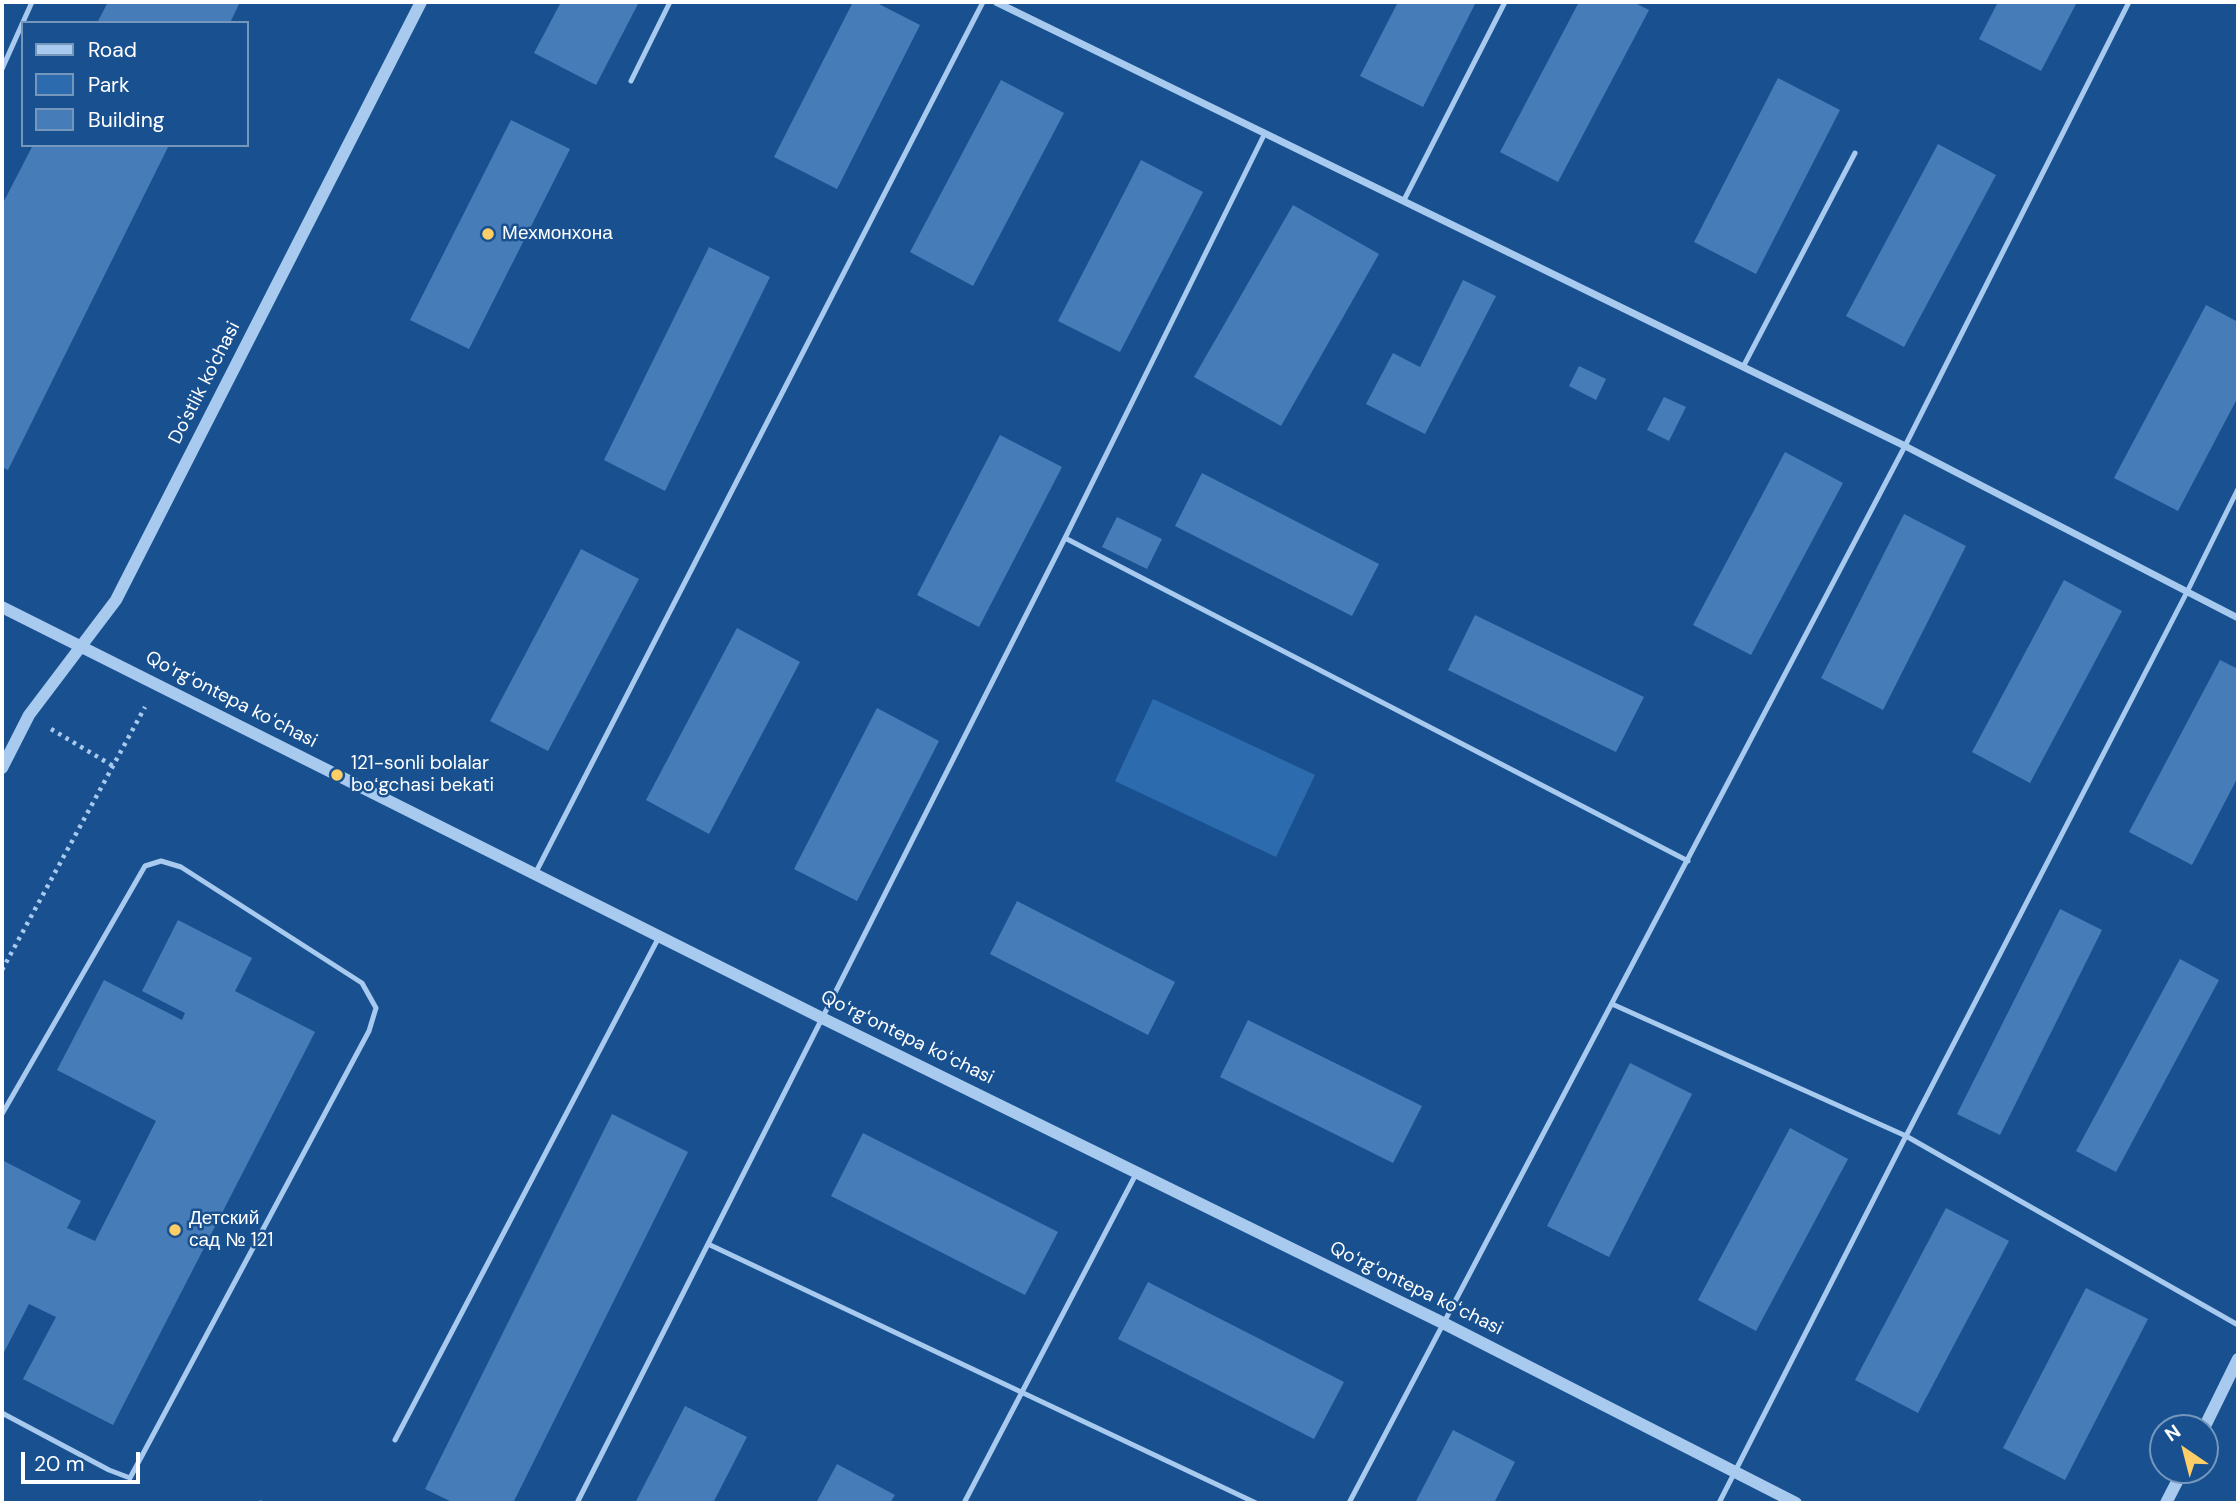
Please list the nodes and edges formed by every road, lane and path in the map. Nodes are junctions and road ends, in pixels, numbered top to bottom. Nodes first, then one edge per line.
1 (32, 2) edge
2 (421, 2) edge
3 (670, 2) edge
4 (983, 2) edge
5 (996, 2) edge
6 (1505, 2) edge
7 (2129, 2) edge
8 (23, 21) edge
9 (21, 27) edge
10 (2, 69) edge
11 (631, 81) dead end
12 (1266, 132) junction
13 (1855, 153) dead end
14 (1404, 200) junction
15 (1743, 367) junction
16 (1905, 446) junction
17 (2238, 489) edge
18 (1065, 538) junction
19 (2187, 592) junction
20 (2, 607) edge
21 (2238, 618) edge
22 (82, 646) junction
23 (157, 685) junction
24 (29, 715) junction
25 (113, 766) junction
26 (2, 768) edge
27 (1688, 861) junction
28 (535, 874) junction
29 (659, 937) junction
30 (2, 970) edge
31 (1612, 1004) junction
32 (822, 1018) junction
33 (2, 1114) edge
34 (1906, 1136) junction
35 (1137, 1172) junction
36 (708, 1244) junction
37 (1444, 1324) junction
38 (2238, 1325) edge
39 (2238, 1359) edge
40 (1021, 1392) junction
41 (2, 1413) edge
42 (2211, 1414) edge
43 (395, 1440) dead end
44 (1735, 1472) junction
45 (2176, 1484) edge
46 (577, 1503) edge
47 (964, 1503) edge
48 (1255, 1503) edge
49 (1349, 1503) edge
50 (1719, 1503) edge
51 (1796, 1503) edge
52 (2166, 1503) edge

1 - 8 lane
2 - 22 street, Do'stlik ko'chasi
3 - 11 lane
4 - 28 lane
5 - 12 street
6 - 14 lane
7 - 16 lane
9 - 10 lane
12 - 14 street
12 - 18 lane
13 - 15 lane
14 - 15 street
15 - 16 street
16 - 19 street
16 - 27 lane
17 - 19 lane
18 - 27 lane
18 - 32 lane
19 - 21 street
19 - 34 lane
20 - 22 street, Qoʻrgʻontepa koʻchasi
22 - 23 street, Qoʻrgʻontepa koʻchasi
22 - 24 street, Do'stlik ko'chasi
23 - 25 path
23 - 28 street, Qoʻrgʻontepa koʻchasi
24 - 25 path
24 - 26 street, Do'stlik ko'chasi
25 - 30 path
27 - 31 lane
28 - 29 street, Qoʻrgʻontepa koʻchasi
29 - 32 street, Qoʻrgʻontepa koʻchasi
29 - 43 lane
31 - 34 lane
31 - 37 lane
32 - 35 street, Qoʻrgʻontepa koʻchasi
32 - 36 lane
33 - 41 lane
34 - 38 lane
34 - 44 lane
35 - 37 street, Qoʻrgʻontepa koʻchasi
35 - 40 lane
36 - 40 lane
36 - 46 lane
37 - 44 street, Qoʻrgʻontepa koʻchasi
37 - 49 lane
39 - 42 street
40 - 47 lane
40 - 48 lane
44 - 50 lane
44 - 51 street, Qoʻrgʻontepa koʻchasi
45 - 52 street

